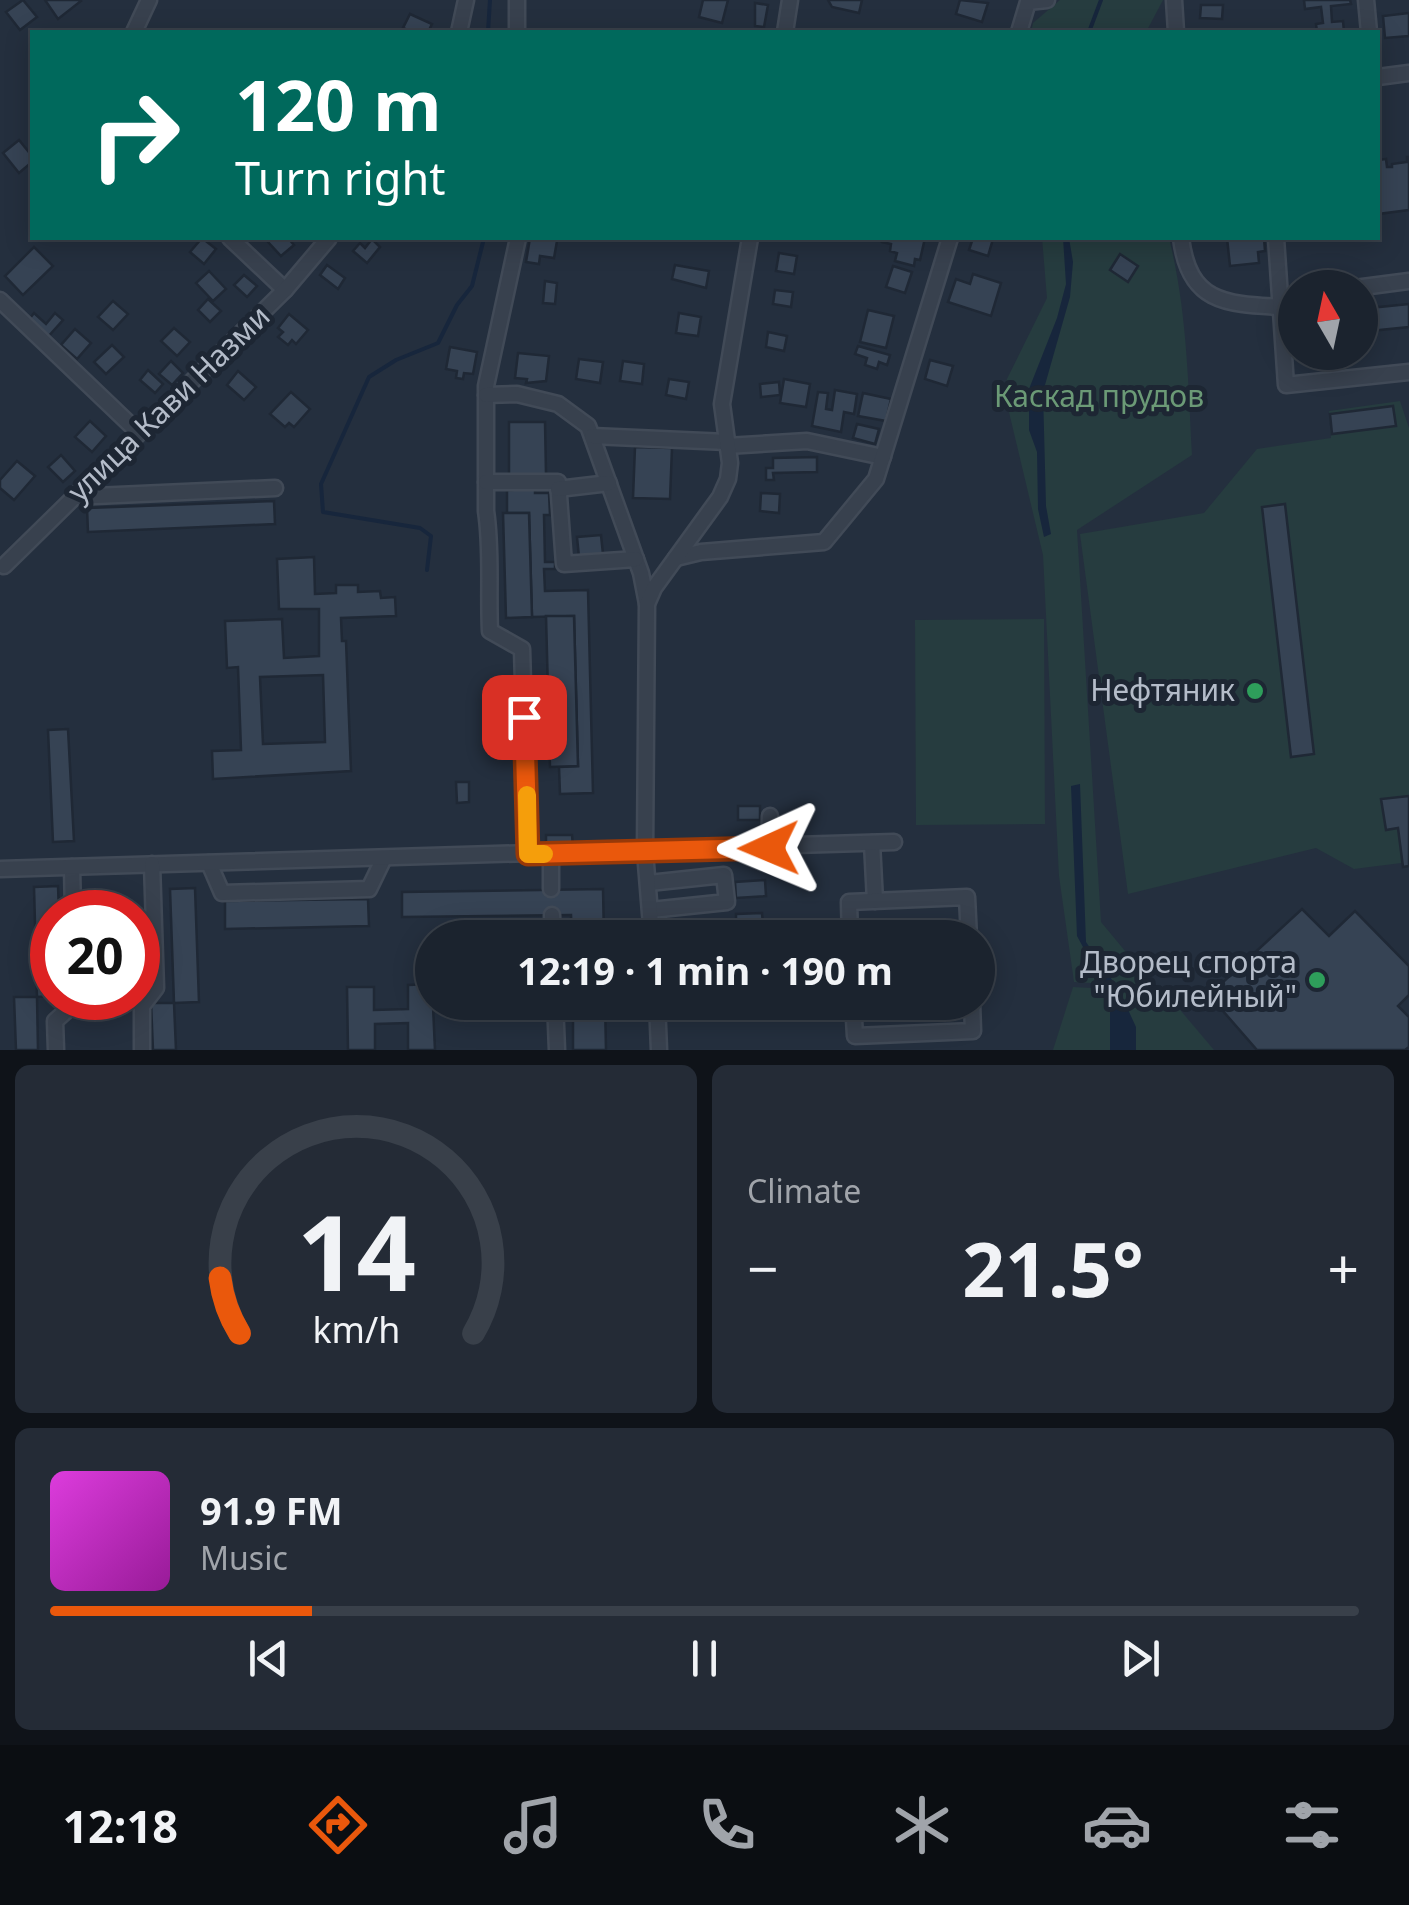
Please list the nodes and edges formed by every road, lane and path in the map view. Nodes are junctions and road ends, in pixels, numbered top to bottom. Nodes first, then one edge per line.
1 (149, 0) edge
2 (466, 0) edge
3 (517, 0) edge
4 (790, 0) edge
5 (1047, 0) edge
6 (1174, 0) edge
7 (1366, 0) edge
8 (1028, 1) edge
9 (135, 30) edge
10 (459, 30) edge
11 (518, 30) edge
12 (784, 30) edge
13 (1021, 30) edge
14 (1176, 30) edge
15 (1369, 30) edge
16 (1409, 73) edge
17 (1380, 76) edge
18 (232, 240) edge
19 (327, 240) edge
20 (518, 240) edge
21 (750, 240) edge
22 (949, 240) edge
23 (1180, 240) edge
24 (1276, 240) edge
25 (1281, 270) edge
26 (1409, 281) edge
27 (1378, 285) edge
28 (284, 290) junction
29 (0, 300) edge
30 (1278, 301) edge
31 (1286, 370) edge
32 (1409, 372) edge
33 (486, 395) junction
34 (139, 432) junction
35 (592, 436) junction
36 (727, 444) junction
37 (883, 457) junction
38 (486, 482) junction
39 (609, 483) junction
40 (274, 488) dead end
41 (558, 489) junction
42 (73, 497) junction
43 (676, 558) junction
44 (636, 559) junction
45 (4, 566) dead end
46 (647, 604) junction
47 (770, 816) dead end
48 (894, 842) dead end
49 (872, 843) junction
50 (769, 848) junction
51 (645, 852) junction
52 (528, 854) junction
53 (551, 854) junction
54 (384, 858) junction
55 (209, 863) junction
56 (152, 864) junction
57 (72, 867) junction
58 (0, 869) edge
59 (649, 884) junction
60 (73, 890) edge
61 (551, 890) dead end
62 (875, 901) junction
63 (650, 910) junction
64 (552, 915) dead end
65 (552, 920) edge
66 (651, 920) edge
67 (850, 920) edge
68 (968, 920) edge
69 (55, 1020) edge
70 (556, 1020) edge
71 (658, 1020) edge
72 (855, 1020) edge
73 (973, 1020) edge
74 (56, 1050) edge
75 (142, 1050) edge
76 (557, 1050) edge
77 (660, 1050) edge

1 - 9 street
2 - 10 street
3 - 11 street
4 - 12 street
5 - 8 street
6 - 14 street
7 - 15 street
8 - 13 street
16 - 17 street
18 - 28 street
19 - 28 street, улица Кави Назми
20 - 33 street
21 - 36 street
22 - 37 street
23 - 30 street
24 - 25 street
26 - 27 street
28 - 34 street, улица Кави Назми
29 - 34 street
31 - 32 street
33 - 35 street
33 - 38 street
34 - 42 street, улица Кави Назми
35 - 36 street
35 - 39 street
36 - 37 street
36 - 43 street
37 - 43 street
38 - 41 street
38 - 52 street
39 - 41 street
39 - 44 street
40 - 42 street
41 - 44 street
42 - 45 street, улица Кави Назми
43 - 46 street
44 - 46 street
46 - 51 street
47 - 50 street
48 - 49 street
49 - 50 street
49 - 62 street
50 - 51 street
51 - 53 street
51 - 59 street
52 - 53 street
52 - 54 street
53 - 61 street
54 - 55 street
54 - 55 street
55 - 56 street
56 - 57 street
56 - 75 street
57 - 58 street
57 - 60 street
59 - 63 street
59 - 63 street
62 - 67 street
62 - 68 street
63 - 66 street
64 - 65 street
69 - 74 street
70 - 76 street
71 - 77 street
72 - 73 street

